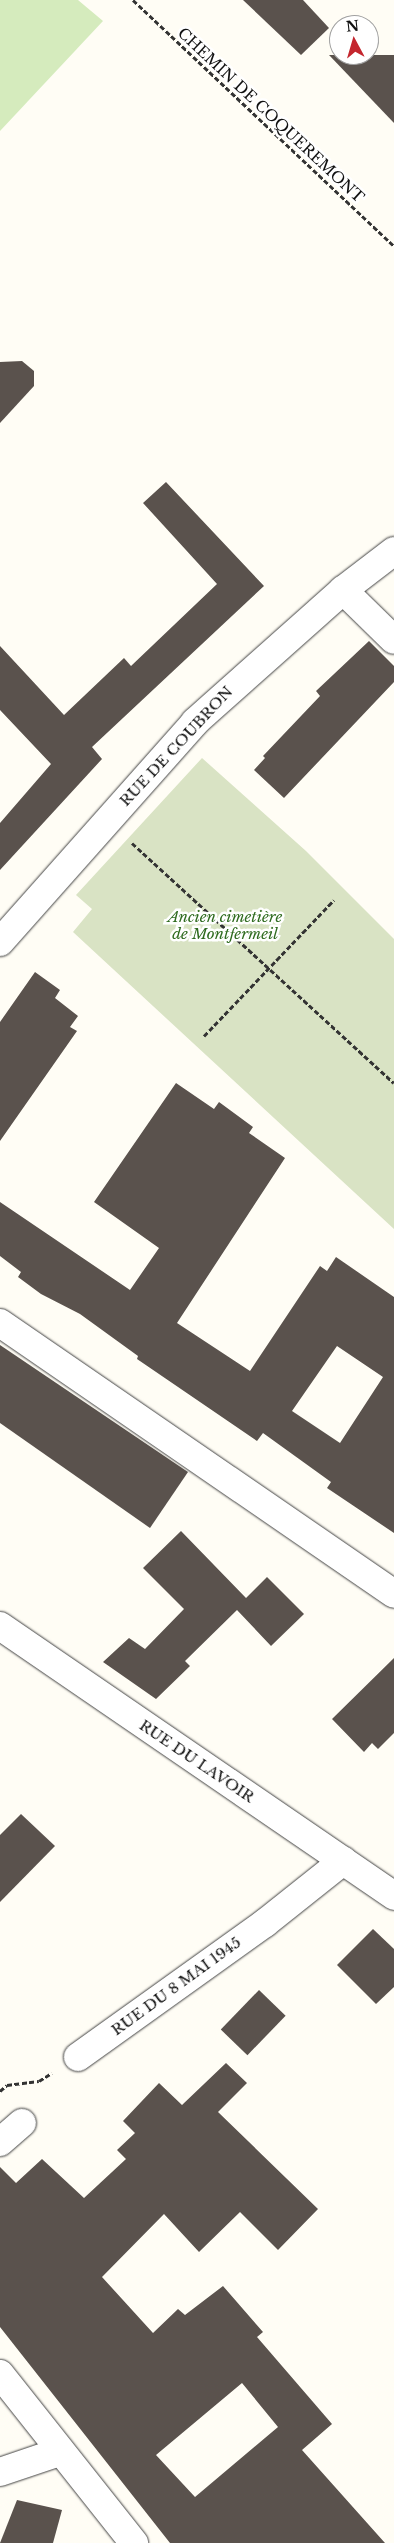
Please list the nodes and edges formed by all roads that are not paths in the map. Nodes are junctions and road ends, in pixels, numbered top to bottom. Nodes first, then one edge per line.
1 (394, 551) edge
2 (343, 590) junction
3 (394, 640) edge
4 (0, 942) edge
5 (0, 1323) edge
6 (394, 1594) edge
7 (0, 1626) edge
8 (343, 1861) junction
9 (394, 1896) edge
10 (78, 2057) road end
11 (22, 2123) dead end
12 (0, 2142) edge
13 (0, 2374) edge
14 (59, 2452) junction
15 (0, 2472) edge
16 (134, 2543) edge

1 - 2 street, RUE DE COUBRON
2 - 3 street
2 - 4 street, RUE DE COUBRON
5 - 6 street
7 - 8 street, RUE DU LAVOIR
8 - 9 street, RUE DU LAVOIR
8 - 10 street, RUE DU 8 MAI 1945
11 - 12 street
13 - 14 street
14 - 15 street
14 - 16 street

